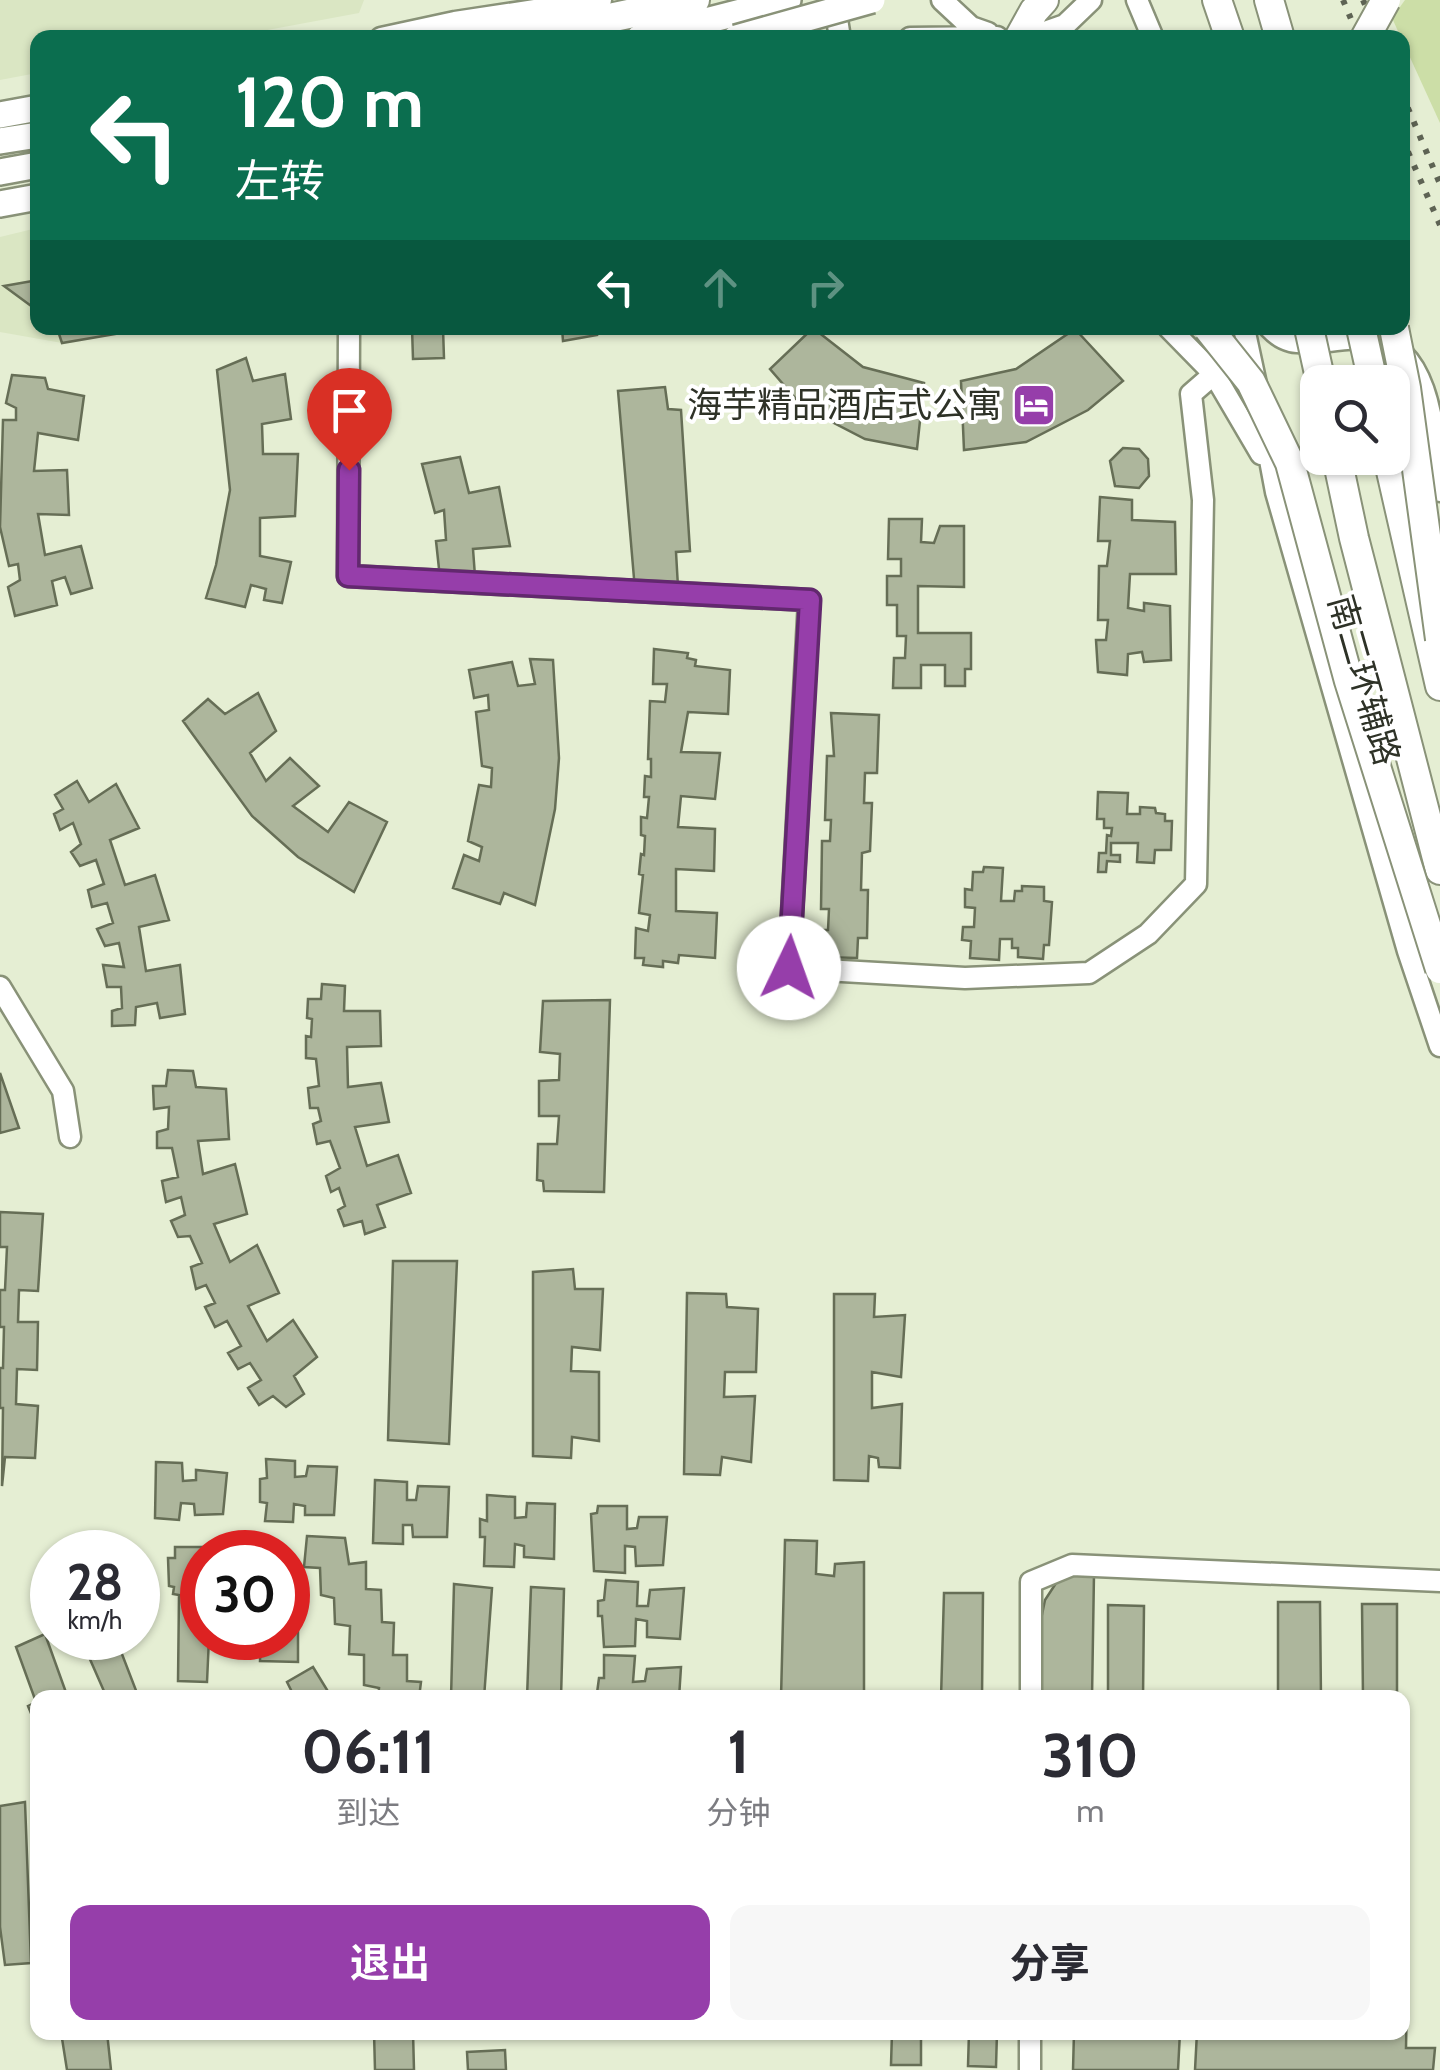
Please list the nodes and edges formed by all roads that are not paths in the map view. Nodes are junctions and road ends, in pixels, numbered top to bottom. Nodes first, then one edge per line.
1 (601, 0) edge
2 (695, 0) edge
3 (788, 0) edge
4 (834, 0) edge
5 (872, 0) edge
6 (942, 0) edge
7 (1044, 0) edge
8 (1091, 0) edge
9 (1137, 0) edge
10 (1216, 0) edge
11 (1268, 0) edge
12 (1386, 0) edge
13 (418, 30) edge
14 (532, 30) edge
15 (670, 30) edge
16 (765, 30) edge
17 (839, 30) edge
18 (979, 30) edge
19 (1034, 30) edge
20 (1052, 30) edge
21 (1149, 30) edge
22 (1218, 30) edge
23 (1227, 30) edge
24 (1277, 30) edge
25 (1370, 30) edge
26 (30, 109) edge
27 (0, 115) edge
28 (30, 136) edge
29 (0, 141) edge
30 (30, 166) edge
31 (0, 172) edge
32 (30, 198) edge
33 (0, 204) edge
34 (349, 335) edge
35 (1175, 335) edge
36 (1214, 335) edge
37 (1245, 335) edge
38 (1277, 335) edge
39 (1311, 335) edge
40 (1363, 335) edge
41 (1395, 335) edge
42 (1317, 365) edge
43 (1370, 365) edge
44 (1214, 374) junction
45 (1341, 475) edge
46 (1392, 475) edge
47 (1440, 491) edge
48 (1276, 492) junction
49 (1440, 639) edge
50 (1440, 686) edge
51 (1440, 870) edge
52 (1440, 969) edge
53 (0, 988) edge
54 (1440, 1046) edge
55 (70, 1137) dead end
56 (1440, 1581) edge
57 (1031, 1690) edge
58 (1030, 2040) edge
59 (1030, 2070) edge

1 - 13 street
2 - 14 highway
3 - 15 main road
4 - 17 street
5 - 16 main road, bridge
6 - 18 street
7 - 19 highway
8 - 20 street
9 - 21 street
10 - 22 highway
10 - 23 highway
11 - 24 highway
12 - 25 highway, bridge
26 - 27 main road
28 - 29 main road
30 - 31 main road
32 - 33 main road
34 - 44 street
35 - 44 street
36 - 52 highway, bridge
37 - 48 street, 南二环辅路
38 - 47 street
39 - 42 highway, bridge
40 - 43 highway, bridge
41 - 49 highway, bridge
44 - 48 street
45 - 51 highway
46 - 50 highway
48 - 54 street, 南二环辅路
53 - 55 street
56 - 57 street
58 - 59 street

